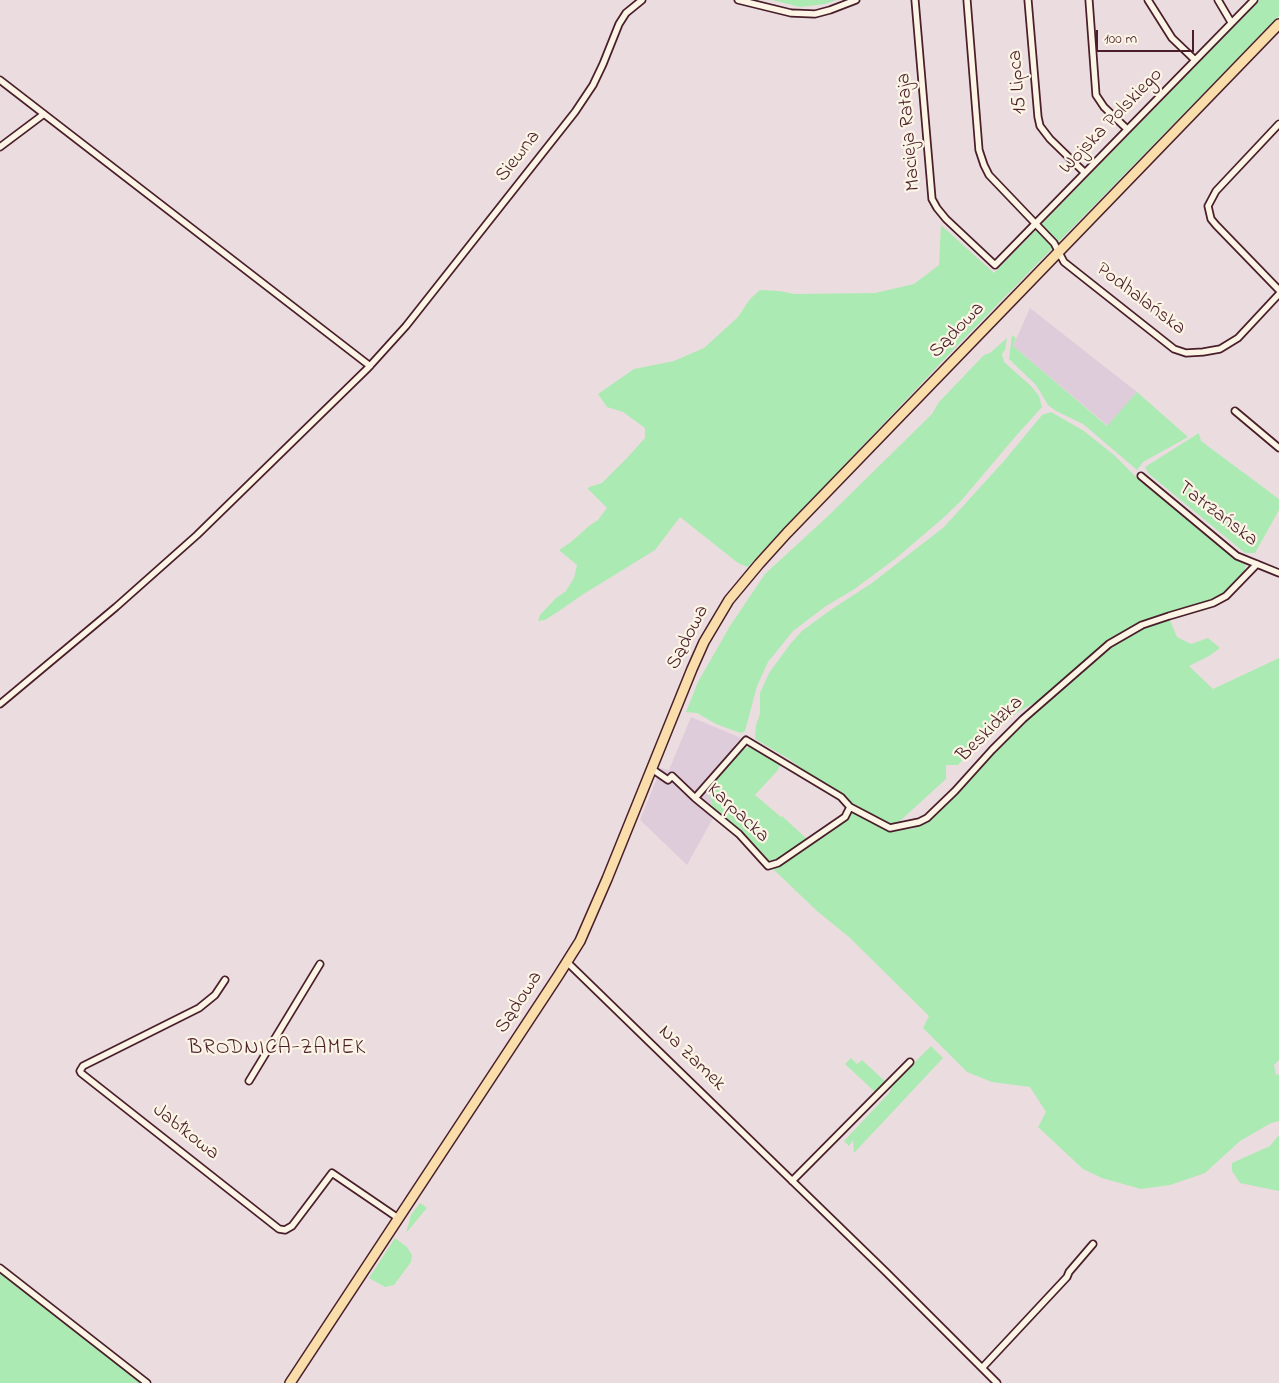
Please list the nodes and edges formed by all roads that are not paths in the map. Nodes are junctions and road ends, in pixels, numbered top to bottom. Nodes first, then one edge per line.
1 (642, 0) edge
2 (738, 0) edge
3 (856, 0) edge
4 (915, 0) edge
5 (967, 0) edge
6 (1028, 0) edge
7 (1088, 0) edge
8 (1148, 0) edge
9 (1218, 0) edge
10 (1254, 0) edge
11 (1231, 22) junction
12 (1279, 24) edge
13 (1195, 60) junction
14 (0, 80) edge
15 (44, 114) junction
16 (1279, 124) edge
17 (1127, 129) junction
18 (0, 147) edge
19 (1085, 172) junction
20 (1036, 224) junction
21 (1059, 251) junction
22 (995, 265) joint
23 (1279, 292) edge
24 (370, 366) junction
25 (1235, 411) dead end
26 (1279, 448) edge
27 (1141, 476) dead end
28 (1257, 564) junction
29 (1279, 573) edge
30 (0, 704) edge
31 (652, 769) junction
32 (695, 798) junction
33 (850, 807) junction
34 (568, 962) junction
35 (320, 964) dead end
36 (225, 980) dead end
37 (910, 1062) dead end
38 (249, 1081) dead end
39 (792, 1181) junction
40 (398, 1218) junction
41 (1093, 1244) dead end
42 (0, 1268) edge
43 (982, 1368) junction
44 (147, 1383) edge
45 (290, 1383) edge
46 (997, 1383) edge

1 - 24 street, Siewna
2 - 3 street
4 - 22 street, Macieja Rataja
5 - 20 street
6 - 19 street, 15 Lipca
7 - 17 street
8 - 13 street
9 - 11 street
10 - 11 street, Wojska Polskiego
11 - 13 street, Wojska Polskiego
12 - 21 main road, Sądowa
13 - 17 street, Wojska Polskiego
14 - 15 street
15 - 18 street
15 - 24 street
16 - 23 street
17 - 19 street, Wojska Polskiego
19 - 20 street, Wojska Polskiego
20 - 21 street
20 - 22 street, Wojska Polskiego
21 - 23 street, Podhalańska
21 - 31 main road, Sądowa
24 - 30 street, Siewna
25 - 26 street
27 - 28 street, Tatrzańska
28 - 29 street, Tatrzańska
28 - 33 street, Beskidzka
31 - 32 street, Karpacka
31 - 34 main road, Sądowa
32 - 33 street, Beskidzka
32 - 33 street, Karpacka
34 - 39 street, Na Zamek
34 - 40 main road, Sądowa
35 - 38 street
36 - 40 street, Jabłkowa
37 - 39 street
39 - 43 street, Na Zamek
40 - 45 main road, Sądowa
41 - 43 street
42 - 44 street
43 - 46 street, Na Zamek

